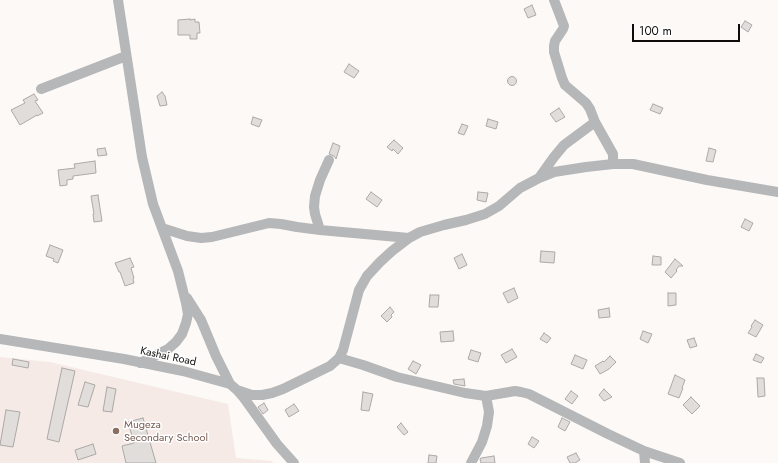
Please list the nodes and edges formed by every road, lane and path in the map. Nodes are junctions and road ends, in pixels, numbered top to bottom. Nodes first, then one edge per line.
1 (118, 0) edge
2 (554, 0) edge
3 (126, 56) junction
4 (41, 89) dead end
5 (595, 122) junction
6 (329, 160) dead end
7 (613, 164) junction
8 (539, 178) junction
9 (778, 192) edge
10 (162, 228) junction
11 (320, 230) junction
12 (409, 238) junction
13 (184, 293) junction
14 (0, 339) edge
15 (339, 358) junction
16 (140, 363) junction
17 (233, 387) junction
18 (486, 396) junction
19 (644, 451) junction
20 (294, 463) edge
21 (470, 463) edge
22 (645, 463) edge
23 (680, 463) edge

1 - 3 street
2 - 5 street
3 - 4 street
3 - 10 street
5 - 7 street
5 - 8 street
6 - 11 street
7 - 8 street
7 - 9 street
8 - 12 street
10 - 11 street
10 - 13 street
11 - 12 street
12 - 15 street
13 - 16 street
13 - 17 street
14 - 16 street, Kashai Road
15 - 17 street, Kashai Road
15 - 18 street
16 - 17 street, Kashai Road
17 - 20 street
18 - 19 street
18 - 21 street
19 - 22 street
19 - 23 street

